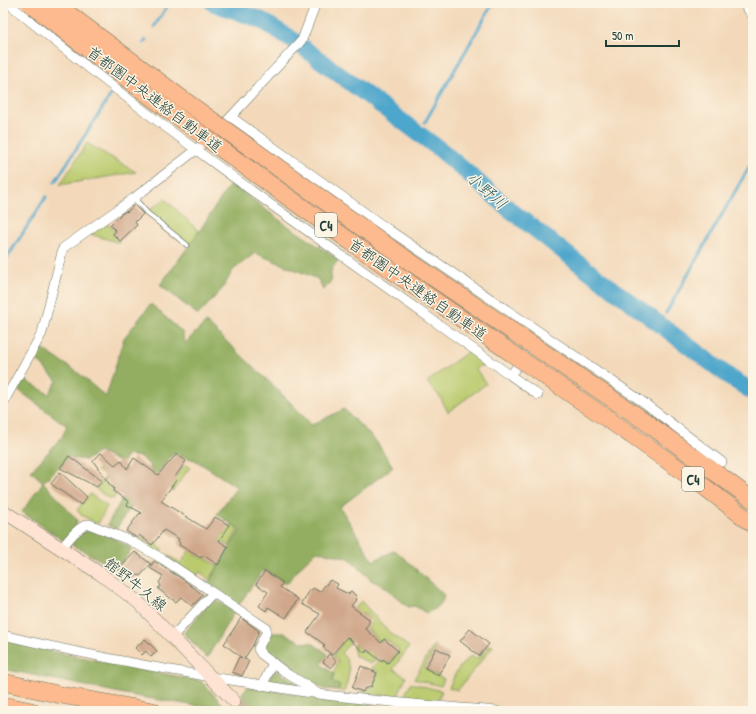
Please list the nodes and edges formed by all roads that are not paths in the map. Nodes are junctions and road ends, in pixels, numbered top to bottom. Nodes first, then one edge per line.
1 (8, 3) edge
2 (30, 3) edge
3 (54, 3) edge
4 (316, 3) edge
5 (743, 3) edge
6 (753, 16) edge
7 (231, 117) junction
8 (196, 150) junction
9 (134, 198) junction
10 (187, 245) dead end
11 (540, 332) junction
12 (511, 375) junction
13 (538, 395) dead end
14 (3, 403) edge
15 (722, 462) dead end
16 (753, 500) edge
17 (3, 511) edge
18 (753, 524) edge
19 (62, 549) junction
20 (213, 593) junction
21 (3, 635) edge
22 (173, 636) junction
23 (273, 663) junction
24 (211, 677) junction
25 (3, 682) edge
26 (262, 686) junction
27 (318, 694) junction
28 (234, 701) tunnel mouth
29 (3, 705) edge
30 (398, 707) edge
31 (31, 711) edge
32 (153, 711) edge
33 (497, 711) edge

1 - 8 street
2 - 18 highway, 首都圏中央連絡自動車道 / C4, bridge
3 - 16 highway, 首都圏中央連絡自動車道 / C4, bridge
4 - 7 street
5 - 6 street
7 - 8 street
7 - 11 street
8 - 9 street
8 - 12 street
9 - 10 lane
9 - 14 street
11 - 12 street
11 - 15 street
12 - 13 street
17 - 19 main road, 館野牛久線
19 - 20 street
19 - 22 main road, 館野牛久線
20 - 22 street
20 - 23 street
21 - 24 street
22 - 24 main road, 館野牛久線
23 - 26 street
23 - 27 street
24 - 26 street
24 - 28 main road, 館野牛久線
25 - 32 highway
26 - 27 street
27 - 30 street
29 - 31 highway
30 - 33 street

